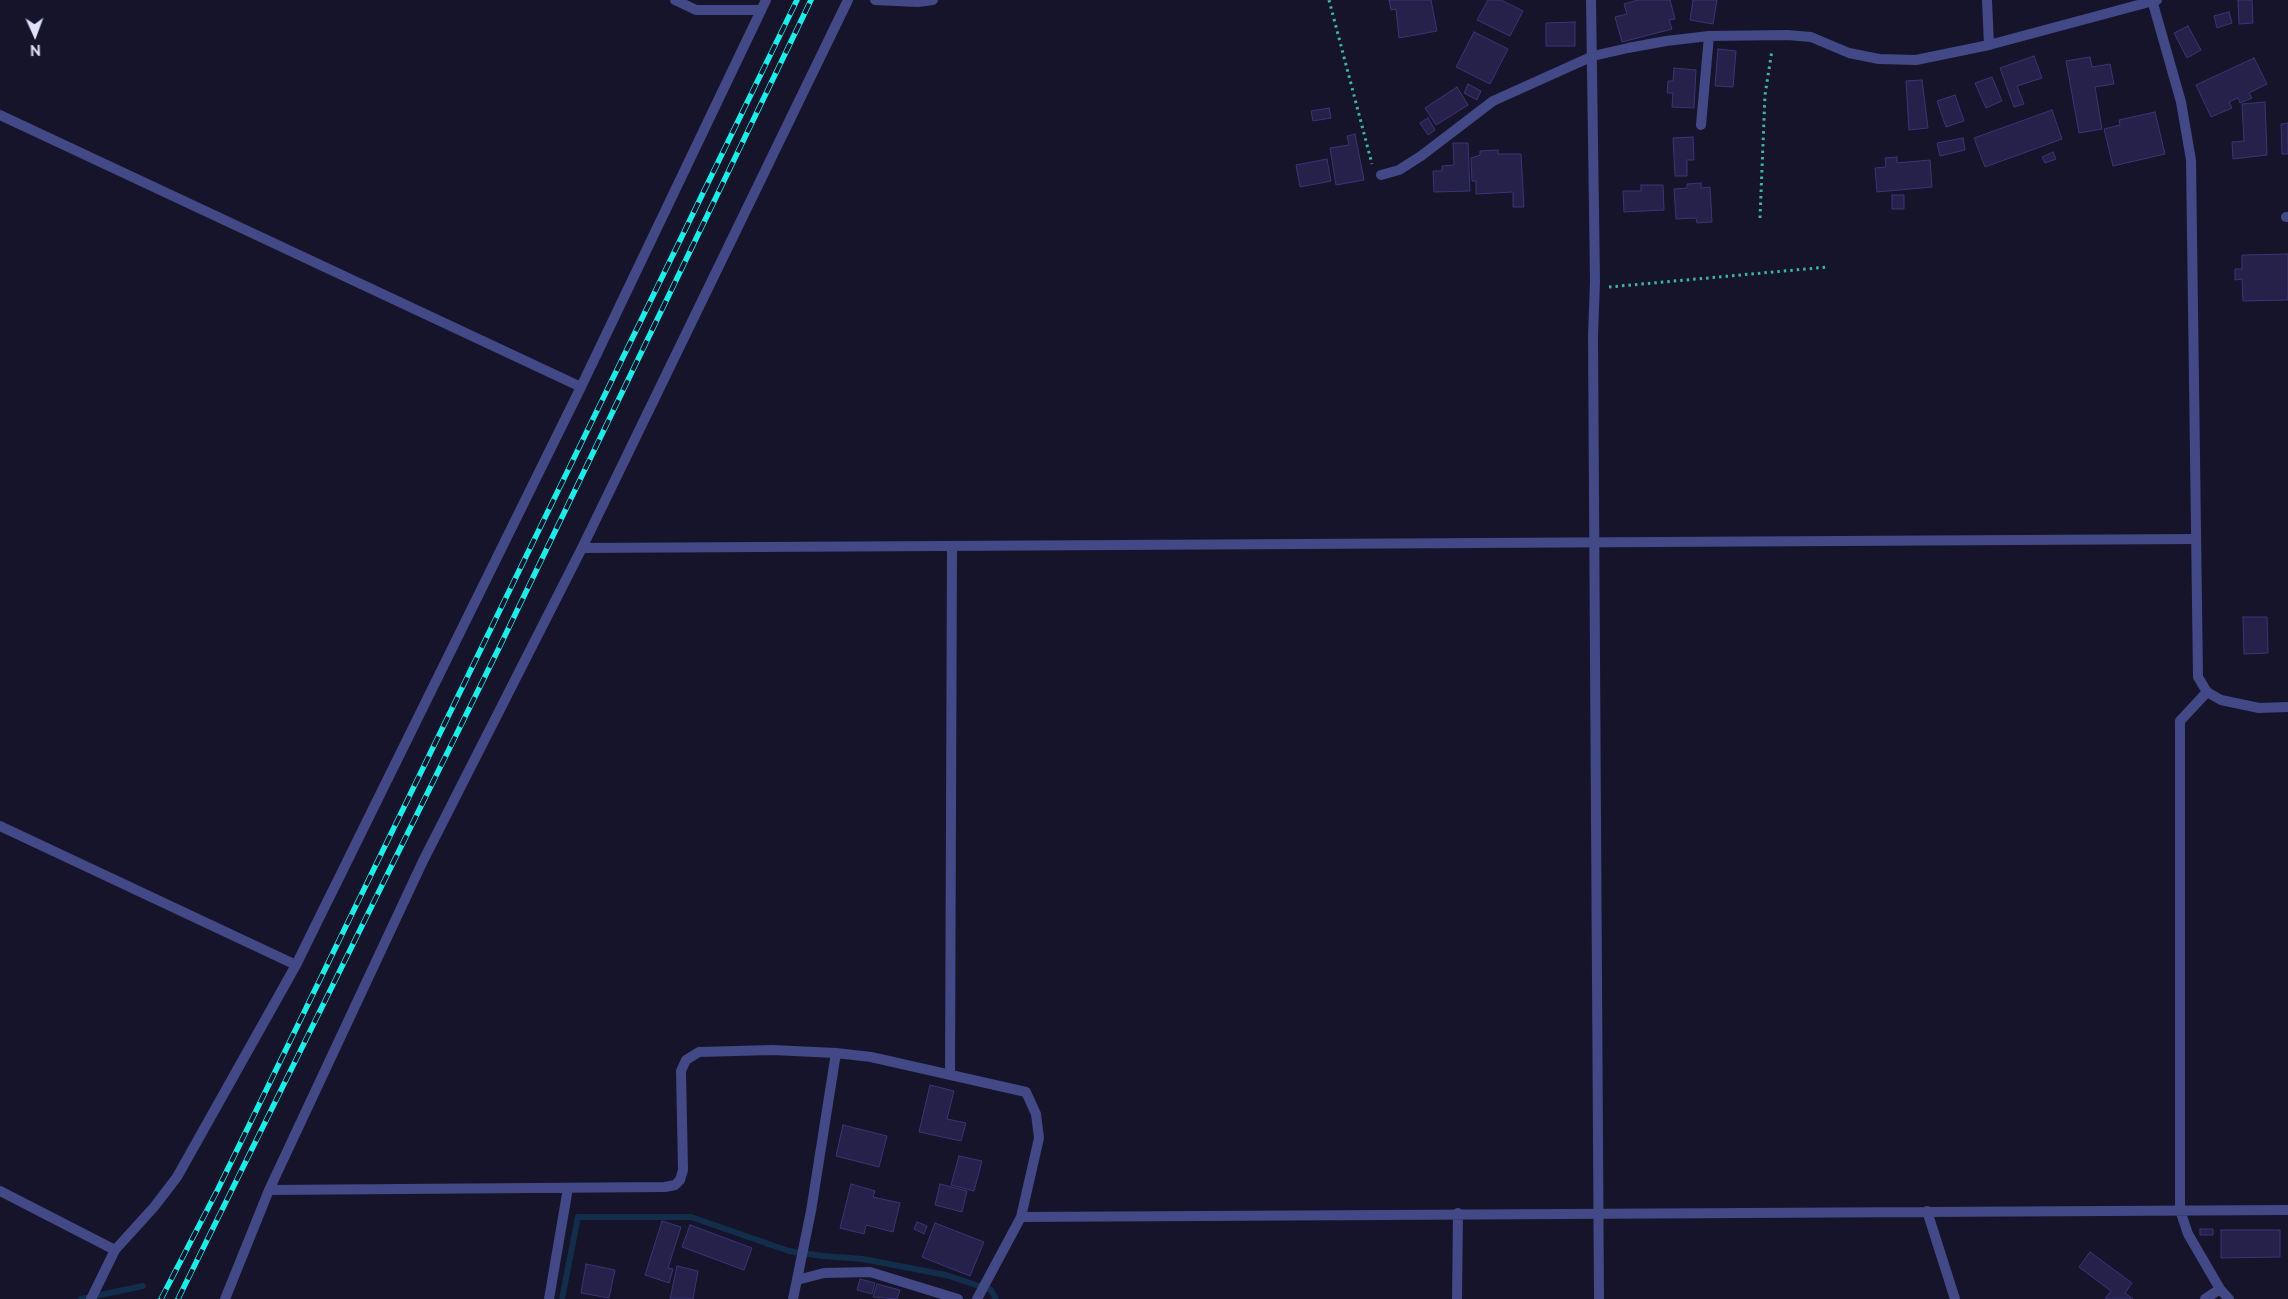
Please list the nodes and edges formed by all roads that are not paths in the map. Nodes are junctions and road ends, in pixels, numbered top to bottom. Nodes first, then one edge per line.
1 (675, 0) edge
2 (766, 0) edge
3 (848, 0) edge
4 (875, 0) edge
5 (933, 0) edge
6 (1591, 0) edge
7 (1987, 0) edge
8 (2154, 0) edge
9 (761, 10) junction
10 (1709, 36) junction
11 (1989, 45) junction
12 (1593, 56) junction
13 (0, 115) edge
14 (1701, 124) dead end
15 (1381, 175) road end
16 (581, 387) junction
17 (2196, 539) junction
18 (1594, 542) junction
19 (582, 548) junction
20 (952, 548) junction
21 (2207, 692) junction
22 (2288, 707) edge
23 (0, 826) edge
24 (296, 965) junction
25 (836, 1053) junction
26 (950, 1074) junction
27 (568, 1188) junction
28 (269, 1190) junction
29 (0, 1191) edge
30 (2180, 1210) junction
31 (2288, 1210) edge
32 (1927, 1211) junction
33 (1599, 1212) junction
34 (1458, 1213) junction
35 (1021, 1217) junction
36 (115, 1250) junction
37 (797, 1280) junction
38 (2220, 1289) junction
39 (91, 1299) edge
40 (225, 1299) edge
41 (549, 1299) edge
42 (793, 1299) edge
43 (958, 1299) edge
44 (977, 1299) edge
45 (1457, 1299) edge
46 (1599, 1299) edge
47 (1955, 1299) edge
48 (2205, 1299) edge
49 (2228, 1299) edge

1 - 9 street
2 - 9 street
3 - 19 street
4 - 5 street
6 - 12 street
7 - 11 street
8 - 11 street
8 - 17 street
9 - 16 street
10 - 11 street
10 - 12 street
10 - 14 street
12 - 15 street
12 - 18 street
13 - 16 street
16 - 24 street
17 - 18 street
17 - 21 street
18 - 20 street
18 - 33 street
19 - 20 street
19 - 28 street
20 - 26 street
21 - 22 street
21 - 30 street
23 - 24 street
24 - 36 street
25 - 26 street
25 - 27 street
25 - 37 street
26 - 35 street
27 - 28 street
27 - 41 street
28 - 40 street
29 - 36 street
30 - 31 street
30 - 32 street
30 - 38 street
32 - 33 street
32 - 47 street
33 - 34 street
33 - 46 street
34 - 35 street
34 - 45 street
35 - 44 street
36 - 39 street
37 - 42 street
37 - 43 street
38 - 48 street
38 - 49 street

